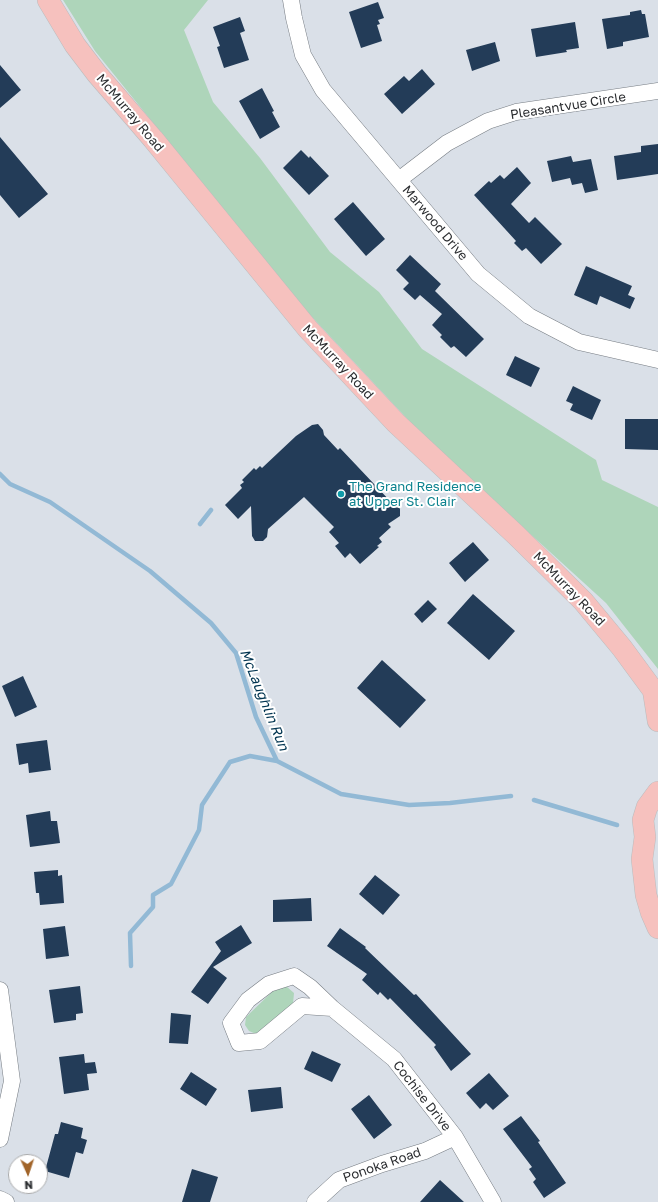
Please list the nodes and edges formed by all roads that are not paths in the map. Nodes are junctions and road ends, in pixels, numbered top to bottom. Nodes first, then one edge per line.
1 (48, 0) edge
2 (291, 0) edge
3 (658, 91) edge
4 (400, 179) junction
5 (658, 360) edge
6 (655, 693) edge
7 (658, 721) edge
8 (657, 789) edge
9 (658, 820) edge
10 (644, 837) junction
11 (658, 928) edge
12 (0, 990) edge
13 (332, 1008) junction
14 (455, 1137) junction
15 (0, 1139) edge
16 (0, 1199) edge
17 (6, 1202) edge
18 (315, 1202) edge
19 (493, 1202) edge

1 - 6 main road, McMurray Road
2 - 4 street, Marwood Drive
3 - 4 street, Pleasantvue Circle
4 - 5 street, Marwood Drive
6 - 7 main road
8 - 10 main road
9 - 10 main road
10 - 11 main road
12 - 15 street
13 - 13 street, Cochise Drive
13 - 14 street, Cochise Drive
14 - 18 street, Ponoka Road
14 - 19 street, Cochise Drive
16 - 17 street

